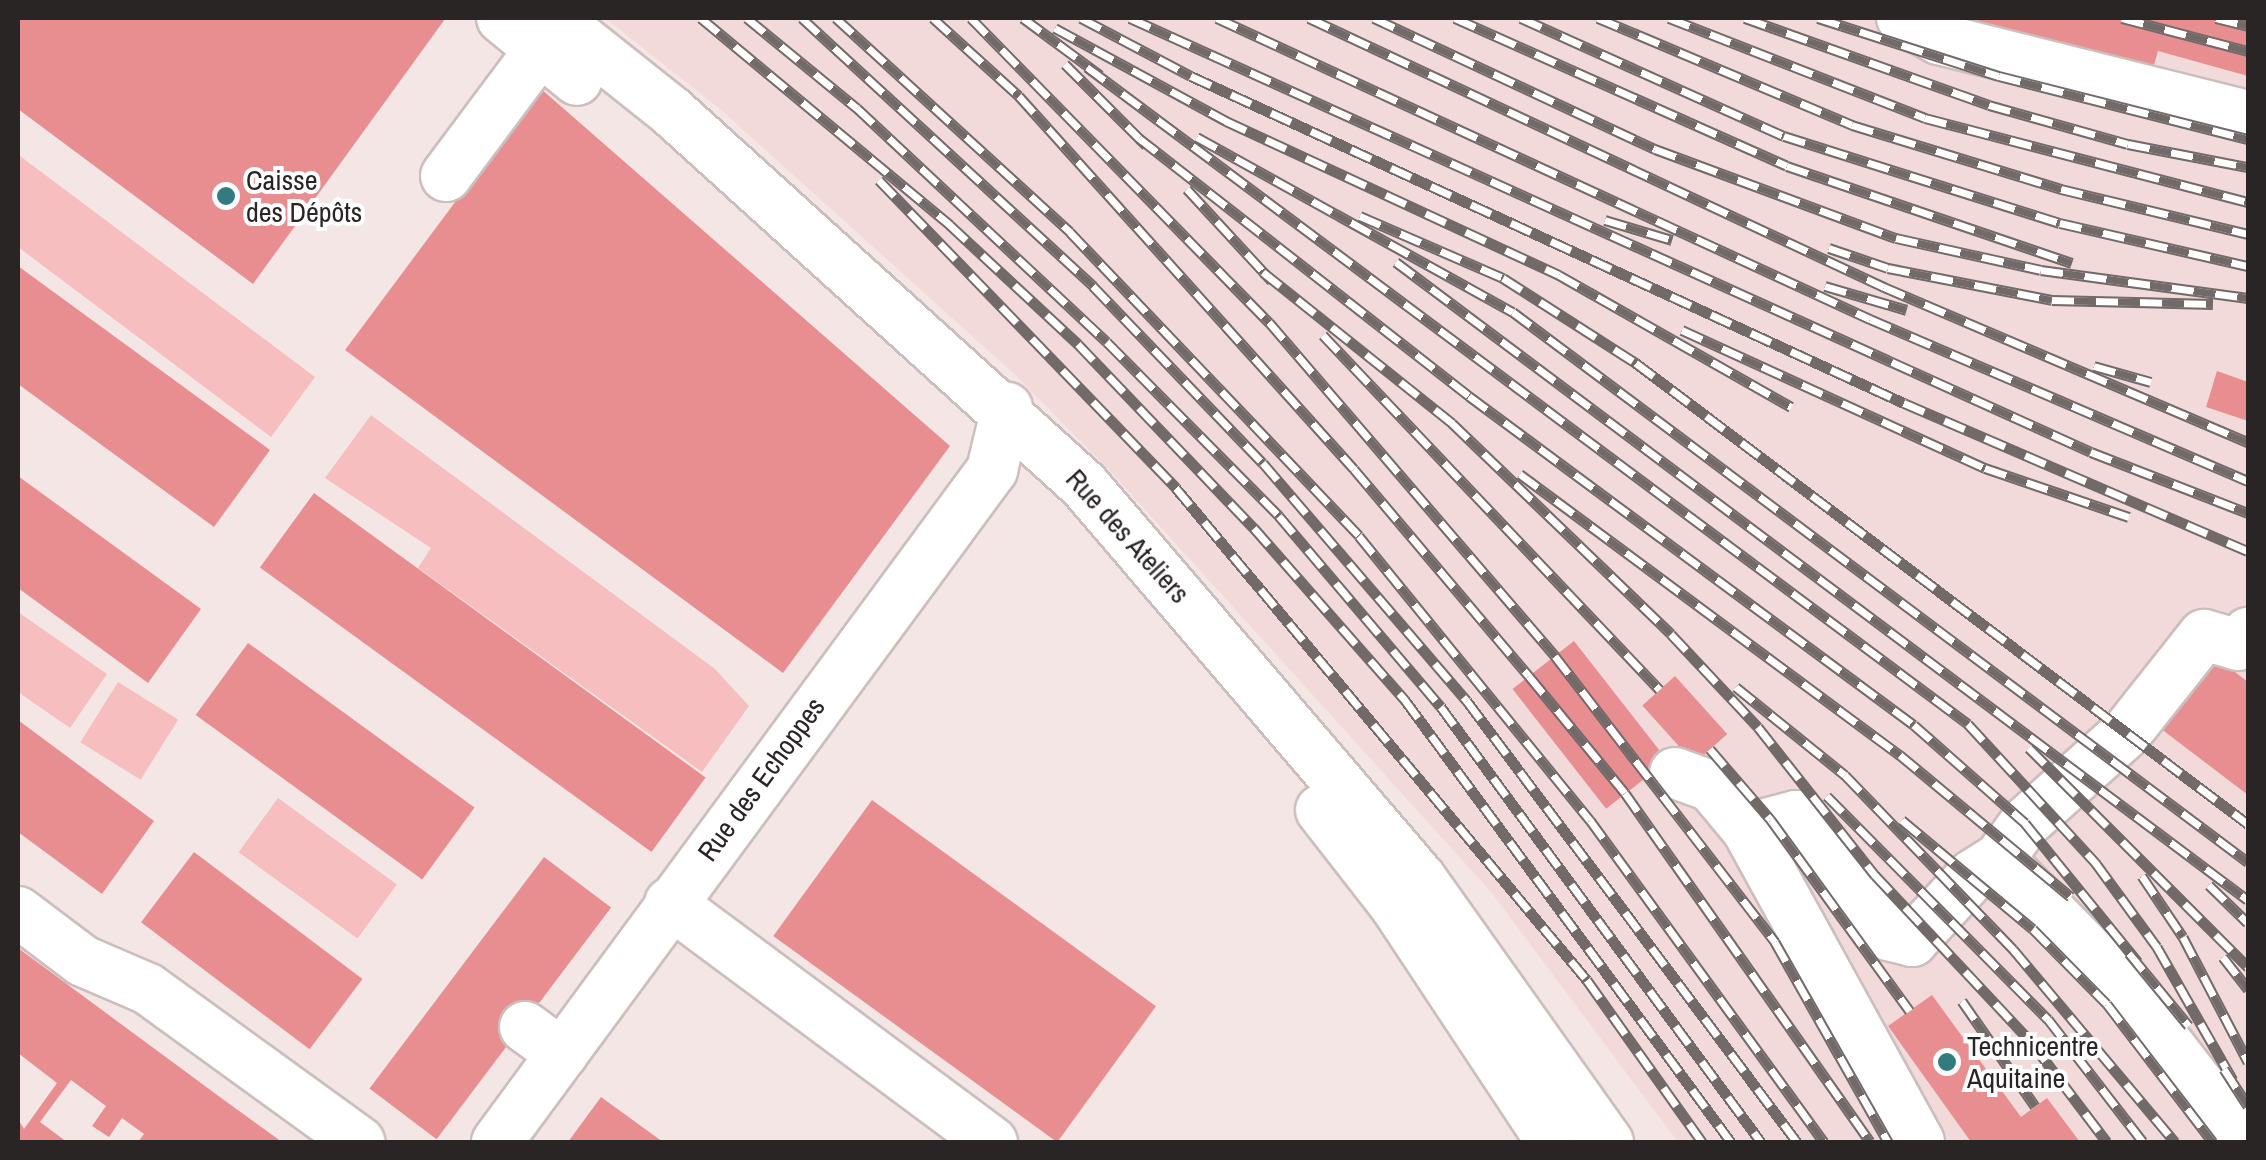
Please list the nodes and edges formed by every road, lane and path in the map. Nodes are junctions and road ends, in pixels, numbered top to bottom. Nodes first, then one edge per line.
1 (502, 18) edge
2 (1902, 18) edge
3 (551, 30) edge
4 (2248, 116) edge
5 (446, 176) dead end
6 (1004, 428) junction
7 (2248, 633) edge
8 (1675, 772) dead end
9 (1747, 828) junction
10 (1999, 858) junction
11 (670, 903) junction
12 (18, 912) edge
13 (359, 1142) edge
14 (497, 1142) edge
15 (992, 1142) edge
16 (1552, 1142) edge
17 (1608, 1142) edge
18 (1919, 1142) edge
19 (2244, 1142) edge

1 - 3 street, Rue des Ateliers
2 - 4 street
3 - 5 street
3 - 6 street, Rue des Ateliers
6 - 11 street, Rue des Echoppes
6 - 16 street
6 - 17 street, Rue des Ateliers
7 - 10 street
8 - 9 street
9 - 10 street
9 - 18 street
10 - 19 street
11 - 14 street, Rue des Echoppes
11 - 15 street
12 - 13 street

